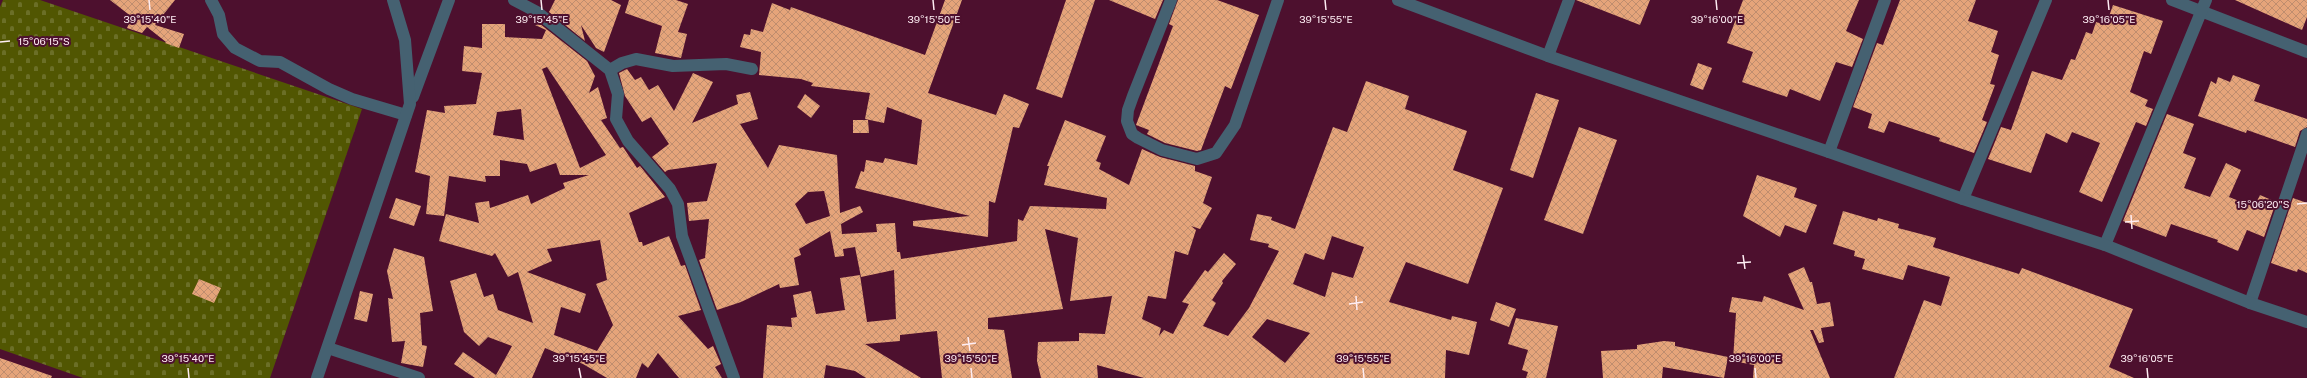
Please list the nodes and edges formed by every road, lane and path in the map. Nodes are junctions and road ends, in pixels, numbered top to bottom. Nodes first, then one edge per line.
1 (211, 0) edge
2 (393, 0) edge
3 (450, 0) edge
4 (514, 0) edge
5 (1171, 0) edge
6 (1278, 0) edge
7 (1398, 0) edge
8 (1569, 0) edge
9 (1885, 0) edge
10 (2046, 0) edge
11 (2172, 0) edge
12 (2206, 0) edge
13 (2201, 12) junction
14 (2307, 52) edge
15 (1548, 56) junction
16 (752, 69) dead end
17 (610, 70) junction
18 (408, 109) junction
19 (2307, 134) edge
20 (1829, 152) junction
21 (1963, 199) junction
22 (2105, 245) junction
23 (2250, 303) junction
24 (2307, 322) edge
25 (328, 348) junction
26 (317, 378) edge
27 (419, 378) edge
28 (734, 378) edge

1 - 18 street
2 - 18 street
3 - 18 street
4 - 17 street
5 - 6 street
7 - 15 street
8 - 15 street
9 - 20 street
10 - 21 street
11 - 13 street
12 - 13 street
13 - 14 street
13 - 22 street
15 - 20 street
16 - 17 street
17 - 28 street
18 - 25 street
19 - 23 street
20 - 21 street
21 - 22 street
22 - 23 street
23 - 24 street
25 - 26 street
25 - 27 street

